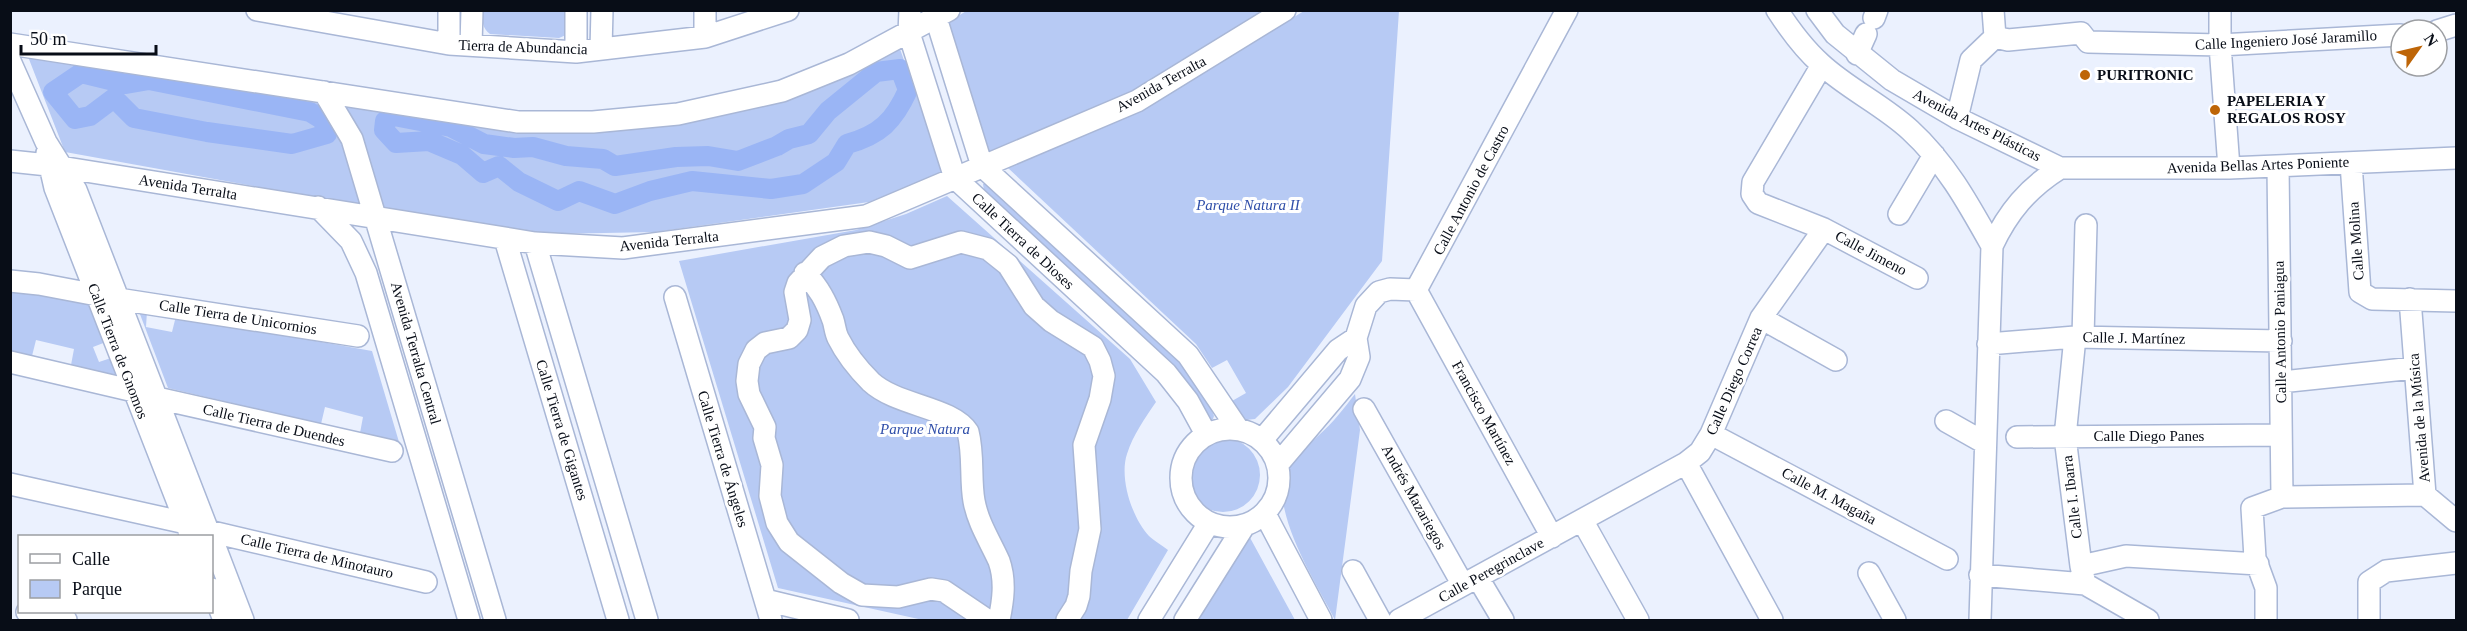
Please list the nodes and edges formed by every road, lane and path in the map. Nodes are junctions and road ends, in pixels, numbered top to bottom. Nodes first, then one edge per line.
1 (256, 10) edge
2 (449, 10) edge
3 (472, 10) edge
4 (576, 10) edge
5 (602, 10) edge
6 (705, 10) edge
7 (788, 10) edge
8 (910, 10) edge
9 (1285, 10) edge
10 (1567, 10) edge
11 (1777, 10) edge
12 (1817, 10) edge
13 (1993, 10) edge
14 (2220, 10) edge
15 (940, 13) edge
16 (322, 16) edge
17 (345, 18) edge
18 (730, 20) edge
19 (1872, 21) edge
20 (909, 33) junction
21 (2389, 36) edge
22 (1995, 37) junction
23 (705, 38) junction
24 (10, 44) edge
25 (449, 44) junction
26 (471, 45) junction
27 (2220, 45) junction
28 (601, 49) junction
29 (576, 52) junction
30 (1857, 54) junction
31 (10, 61) edge
32 (1822, 66) junction
33 (324, 92) junction
34 (1957, 118) junction
35 (1934, 155) junction
36 (2457, 158) edge
37 (10, 161) edge
38 (2351, 163) junction
39 (56, 166) junction
40 (982, 166) junction
41 (2278, 166) junction
42 (2060, 168) junction
43 (2229, 168) junction
44 (955, 178) junction
45 (318, 207) junction
46 (1899, 214) dead end
47 (376, 217) junction
48 (2086, 225) dead end
49 (1824, 229) junction
50 (505, 239) junction
51 (535, 243) junction
52 (1992, 246) junction
53 (805, 273) junction
54 (1917, 278) dead end
55 (10, 281) edge
56 (1416, 290) junction
57 (96, 295) junction
58 (675, 297) dead end
59 (118, 299) junction
60 (2410, 299) junction
61 (2457, 300) edge
62 (1761, 318) junction
63 (358, 336) dead end
64 (2079, 337) junction
65 (1356, 338) junction
66 (2280, 341) junction
67 (1988, 344) junction
68 (1836, 360) dead end
69 (10, 362) edge
70 (2414, 368) junction
71 (2281, 382) junction
72 (134, 391) junction
73 (157, 398) junction
74 (1364, 409) dead end
75 (1946, 421) dead end
76 (1238, 429) junction
77 (1206, 434) junction
78 (1711, 434) junction
79 (2281, 435) junction
80 (2016, 437) dead end
81 (2065, 437) junction
82 (1262, 440) junction
83 (1985, 443) junction
84 (392, 451) dead end
85 (1686, 463) junction
86 (1278, 464) junction
87 (10, 484) edge
88 (2425, 495) junction
89 (2282, 497) junction
90 (1265, 514) junction
91 (1582, 520) junction
92 (2457, 521) edge
93 (1209, 523) junction
94 (1244, 526) junction
95 (201, 533) edge
96 (213, 536) edge
97 (1552, 537) junction
98 (213, 558) edge
99 (1947, 560) dead end
100 (2257, 561) junction
101 (2457, 563) edge
102 (1353, 571) dead end
103 (1869, 573) dead end
104 (1980, 575) junction
105 (2083, 575) junction
106 (426, 582) dead end
107 (1471, 582) junction
108 (213, 592) edge
109 (765, 600) junction
110 (31, 613) edge
111 (66, 621) edge
112 (224, 621) edge
113 (243, 621) edge
114 (469, 621) edge
115 (495, 621) edge
116 (618, 621) edge
117 (648, 621) edge
118 (771, 621) edge
119 (848, 621) edge
120 (987, 621) edge
121 (999, 621) edge
122 (1067, 621) edge
123 (1149, 621) edge
124 (1185, 621) edge
125 (1321, 621) edge
126 (1380, 621) edge
127 (1399, 621) edge
128 (1503, 621) edge
129 (1638, 621) edge
130 (1772, 621) edge
131 (1894, 621) edge
132 (1980, 621) edge
133 (2148, 621) edge
134 (2266, 621) edge
135 (2369, 621) edge

1 - 16 street, Tierra de Abundancia
2 - 25 street
3 - 26 street
4 - 29 street
5 - 28 street
6 - 23 street
7 - 18 street, Tierra de Abundancia
8 - 20 street, Calle Tierra de Dioses
9 - 40 street, Avenida Terralta
10 - 56 street, Calle Antonio de Castro
11 - 32 street
12 - 30 street, Avenida Artes Plásticas
13 - 22 street
14 - 27 street
15 - 20 street
15 - 40 street
16 - 17 street, Tierra de Abundancia
17 - 25 street, Tierra de Abundancia
18 - 23 street, Tierra de Abundancia
19 - 30 street
20 - 33 street
20 - 44 street, Calle Tierra de Dioses
21 - 27 street, Calle Ingeniero José Jaramillo
22 - 27 street, Calle Ingeniero José Jaramillo
22 - 34 street
23 - 28 street, Tierra de Abundancia
24 - 33 street
25 - 26 street, Tierra de Abundancia
26 - 29 street, Tierra de Abundancia
27 - 43 street
28 - 29 street, Tierra de Abundancia
30 - 34 street, Avenida Artes Plásticas
31 - 39 street
32 - 35 street
32 - 49 street, Calle Jimeno
33 - 47 street, Avenida Terralta Central
34 - 42 street, Avenida Artes Plásticas
35 - 46 street
35 - 52 street
36 - 38 street, Avenida Bellas Artes Poniente
37 - 39 street, Avenida Terralta
38 - 41 street, Avenida Bellas Artes Poniente
38 - 60 street, Calle Molina
39 - 45 street, Avenida Terralta
39 - 57 street, Calle Tierra de Gnomos
39 - 59 street, Calle Tierra de Gnomos
40 - 44 street, Avenida Terralta
40 - 76 street, Calle Tierra de Dioses
41 - 43 street, Avenida Bellas Artes Poniente
41 - 66 street, Calle Antonio Paniagua
42 - 43 street, Avenida Bellas Artes Poniente
42 - 52 street, Avenida Artes Plásticas
44 - 51 street, Avenida Terralta
44 - 77 street, Calle Tierra de Dioses
45 - 47 street, Avenida Terralta
45 - 114 street, Avenida Terralta Central
47 - 50 street, Avenida Terralta
47 - 115 street, Avenida Terralta Central
48 - 64 street, Calle I. Ibarra
49 - 54 street, Calle Jimeno
49 - 62 street, Calle Diego Correa
50 - 51 street, Avenida Terralta
50 - 116 street, Calle Tierra de Gigantes
51 - 117 street, Calle Tierra de Gigantes
52 - 67 street, Avenida Artes Plásticas
53 - 120 street
53 - 121 street
53 - 122 street
55 - 57 street
56 - 65 street
56 - 97 street, Francisco Martínez
57 - 72 street, Calle Tierra de Gnomos
58 - 109 street, Calle Tierra de Ángeles
59 - 63 street, Calle Tierra de Unicornios
59 - 73 street, Calle Tierra de Gnomos
60 - 61 street, Calle Molina
60 - 70 street, Avenida de la Música
62 - 68 street
62 - 78 street, Calle Diego Correa
64 - 66 street, Calle J. Martínez
64 - 67 street, Calle J. Martínez
64 - 81 street, Calle I. Ibarra
65 - 82 street
65 - 86 street
66 - 71 street, Calle Antonio Paniagua
67 - 83 street, Avenida Artes Plásticas
69 - 72 street
70 - 71 street
70 - 88 street, Avenida de la Música
71 - 79 street, Calle Antonio Paniagua
72 - 95 street, Calle Tierra de Gnomos
73 - 84 street, Calle Tierra de Duendes
73 - 95 street, Calle Tierra de Gnomos
74 - 107 street, Andrés Mazariegos
75 - 83 street
76 - 77 street
76 - 82 street
77 - 93 street
78 - 85 street, Calle Diego Correa
78 - 99 street, Calle M. Magaña
79 - 81 street, Calle Diego Panes
79 - 89 street, Calle Antonio Paniagua
80 - 81 street, Calle Diego Panes
81 - 105 street, Calle I. Ibarra
82 - 86 street
83 - 104 street, Avenida Artes Plásticas
85 - 91 street, Calle Diego Correa
85 - 130 street
86 - 90 street
87 - 95 street, Calle Tierra de Minotauro
88 - 89 street
88 - 92 street, Avenida de la Música
89 - 100 street
90 - 94 street
90 - 125 street
91 - 97 street, Calle Diego Correa
91 - 129 street
93 - 94 street
93 - 123 street
94 - 124 street
96 - 106 street, Calle Tierra de Minotauro
97 - 107 street, Calle Peregrinclave
98 - 113 street, Calle Tierra de Gnomos
100 - 105 street
100 - 134 street
101 - 135 street
102 - 126 street
103 - 131 street
104 - 105 street
104 - 132 street, Avenida Artes Plásticas
105 - 133 street
107 - 127 street, Calle Peregrinclave
107 - 128 street, Andrés Mazariegos
108 - 112 street
109 - 118 street, Calle Tierra de Ángeles
109 - 119 street
110 - 111 street

